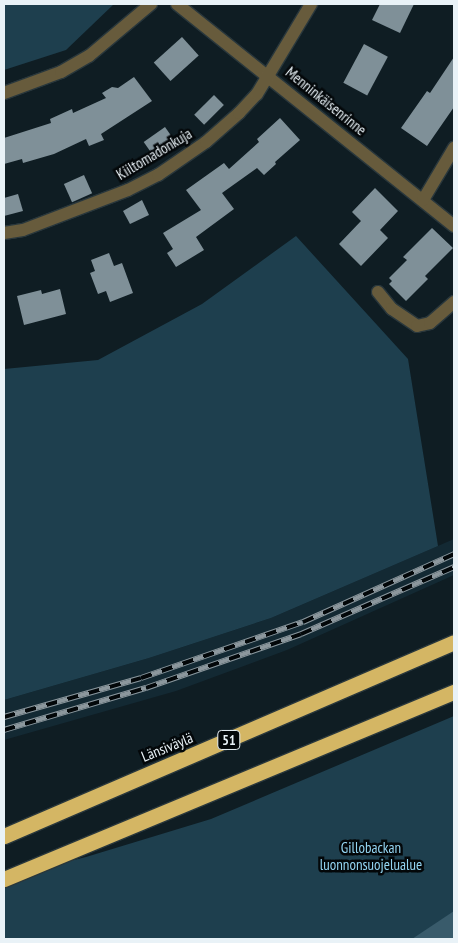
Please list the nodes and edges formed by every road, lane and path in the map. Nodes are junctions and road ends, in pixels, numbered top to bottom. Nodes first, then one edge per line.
1 (152, 4) edge
2 (176, 4) edge
3 (311, 4) edge
4 (270, 76) junction
5 (4, 93) edge
6 (454, 148) edge
7 (423, 200) junction
8 (454, 226) edge
9 (4, 233) edge
10 (378, 292) dead end
11 (454, 302) edge
12 (454, 642) edge
13 (454, 692) edge
14 (4, 836) edge
15 (4, 879) edge

1 - 5 street
2 - 4 street, Menninkäisenrinne
3 - 4 street, Kiiltomadonkuja
4 - 7 street, Menninkäisenrinne
4 - 9 street, Kiiltomadonkuja
6 - 7 street
7 - 8 street, Menninkäisenrinne
10 - 11 street
12 - 14 highway, Länsiväylä / 51
13 - 15 highway

